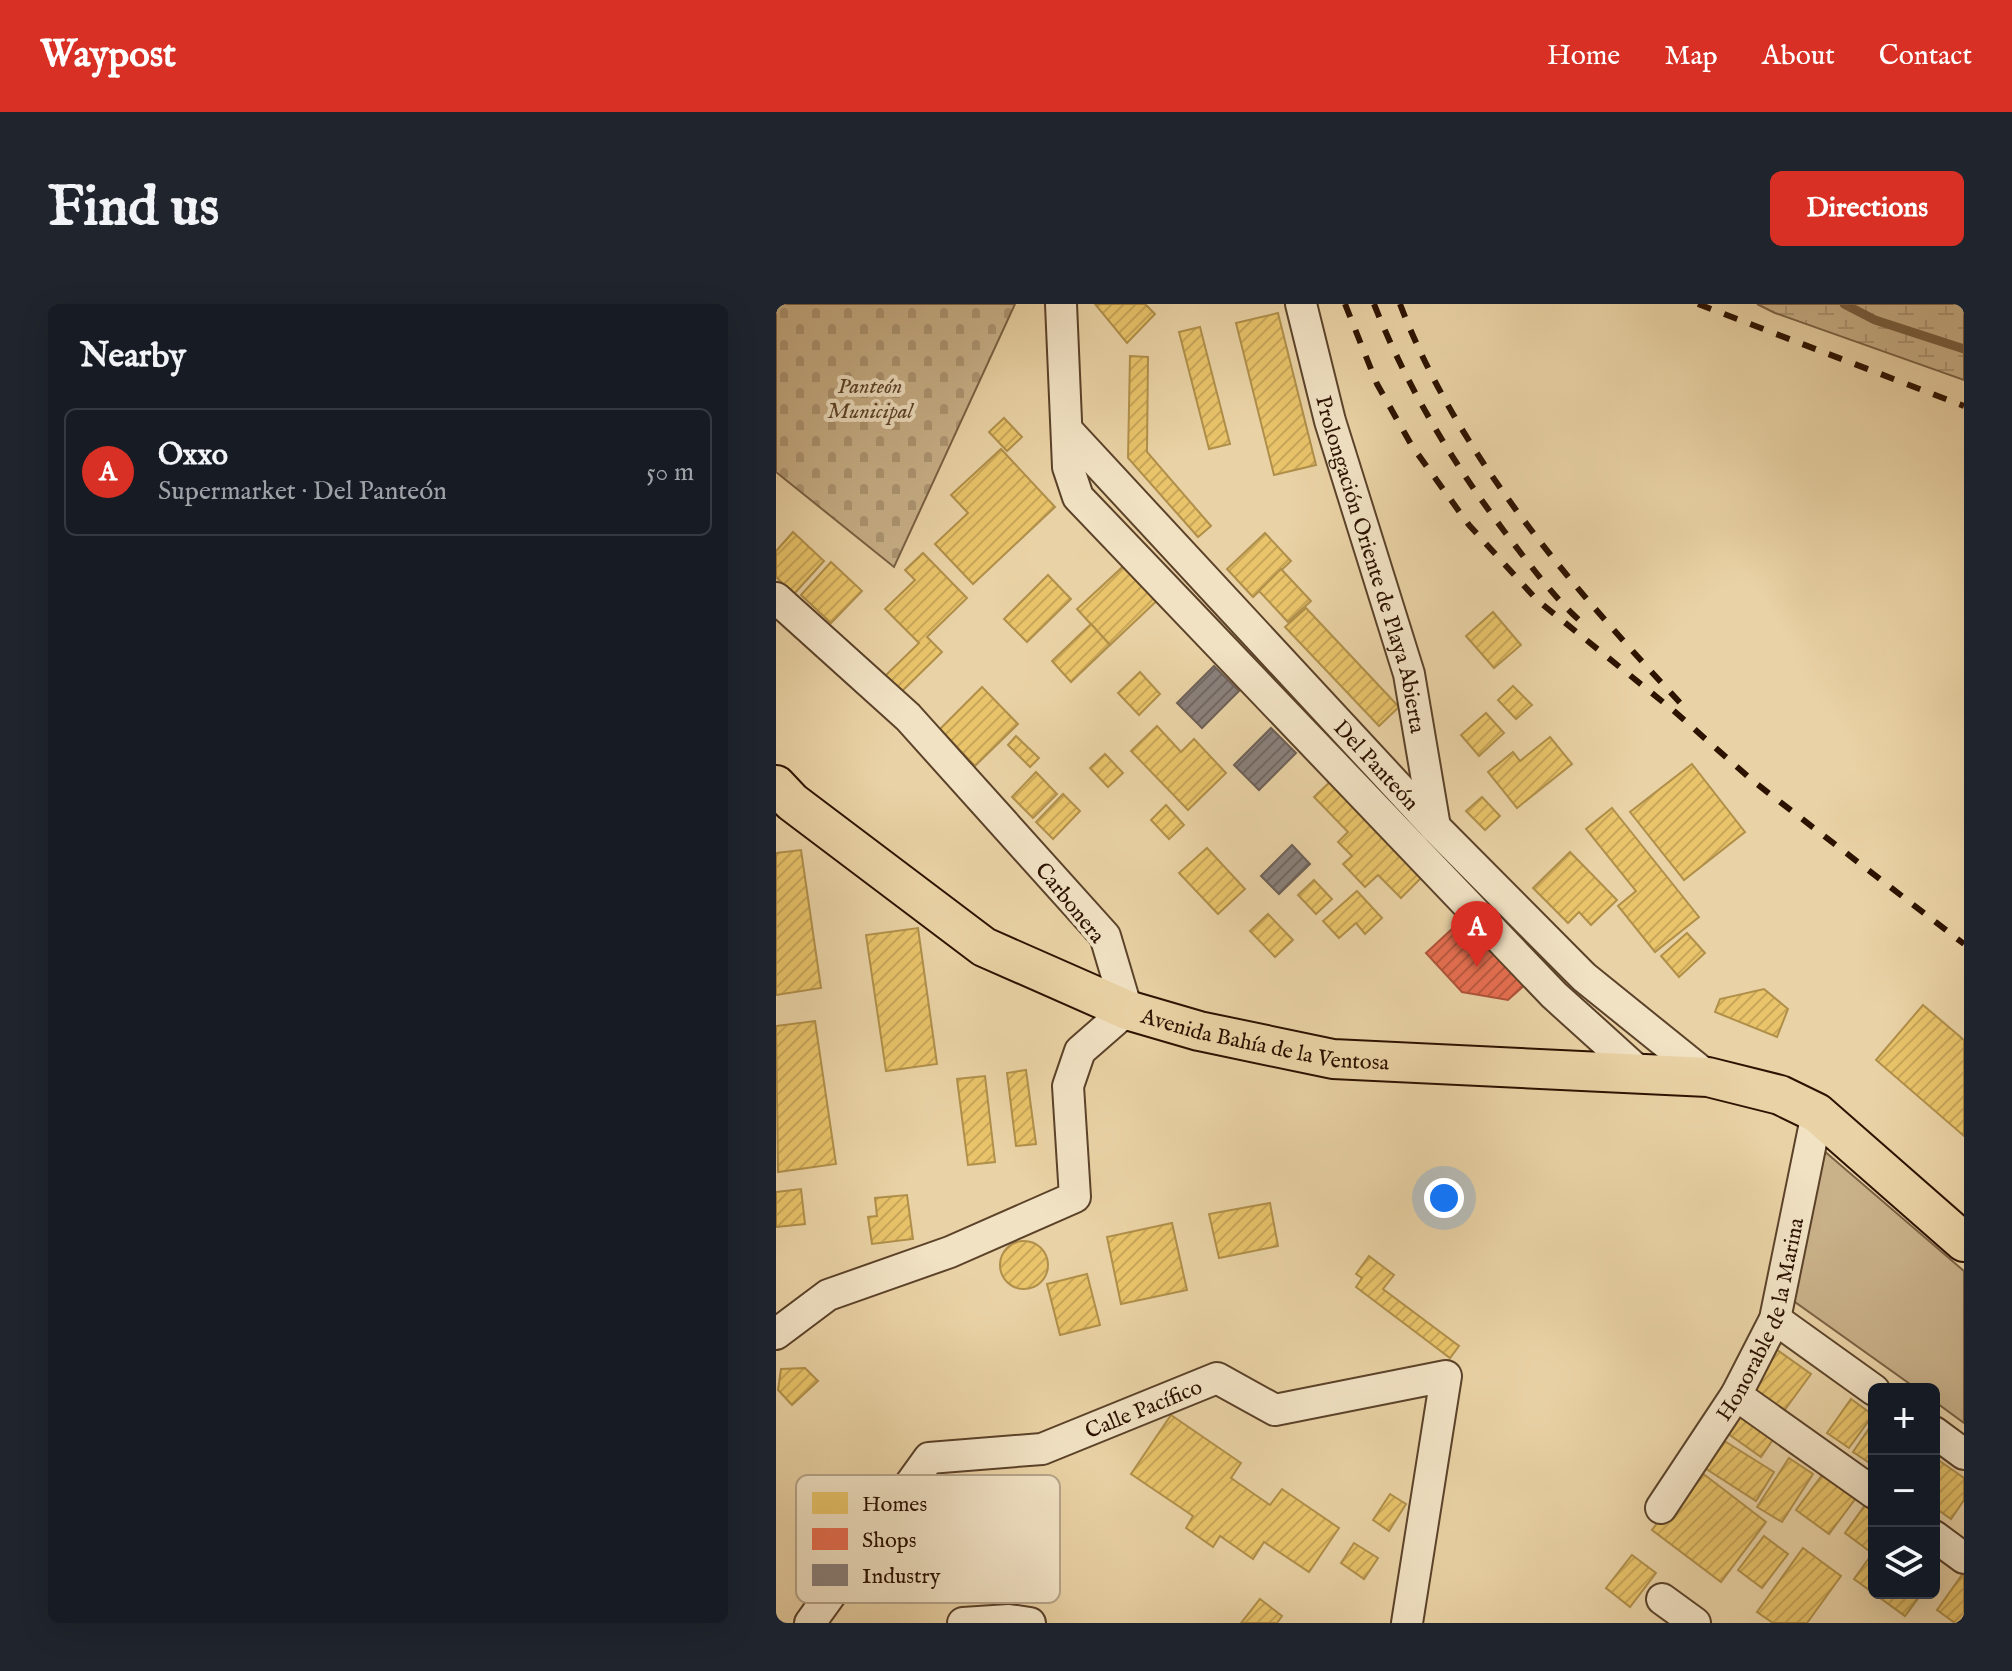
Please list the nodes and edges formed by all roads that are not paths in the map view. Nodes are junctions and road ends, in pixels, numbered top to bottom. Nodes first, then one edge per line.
1 (1061, 304) edge
2 (1301, 304) edge
3 (1067, 430) junction
4 (776, 598) edge
5 (776, 785) edge
6 (1435, 827) junction
7 (1127, 1010) junction
8 (1638, 1071) junction
9 (1708, 1077) junction
10 (1817, 1113) junction
11 (1964, 1242) edge
12 (1775, 1319) junction
13 (776, 1334) edge
14 (1868, 1386) edge
15 (1736, 1395) junction
16 (1940, 1436) edge
17 (1964, 1454) edge
18 (917, 1475) edge
19 (1868, 1489) edge
20 (1661, 1508) dead end
21 (1940, 1540) edge
22 (1964, 1558) edge
23 (1662, 1599) dead end
24 (824, 1603) edge
25 (810, 1623) edge
26 (963, 1623) edge
27 (1030, 1623) edge
28 (1407, 1623) edge
29 (1695, 1623) edge

1 - 3 street, Del Panteón
2 - 6 street, Prolongación Oriente de Playa Abierta
3 - 6 street, Del Panteón
3 - 8 street, Del Panteón
4 - 7 street, Carbonera
5 - 7 main road, Avenida Bahía de la Ventosa
6 - 9 street, Del Panteón
7 - 8 main road, Avenida Bahía de la Ventosa
7 - 13 street
8 - 9 main road, Avenida Bahía de la Ventosa
9 - 10 main road, Avenida Bahía de la Ventosa
10 - 11 main road, Avenida Bahía de la Ventosa
10 - 12 street, Honorable de la Marina
12 - 14 street
12 - 15 street, Honorable de la Marina
15 - 19 street
15 - 20 street, Honorable de la Marina
16 - 17 street
18 - 28 street, Calle Pacífico
21 - 22 street
23 - 29 street
24 - 25 street, Calle Pacífico
26 - 27 street

